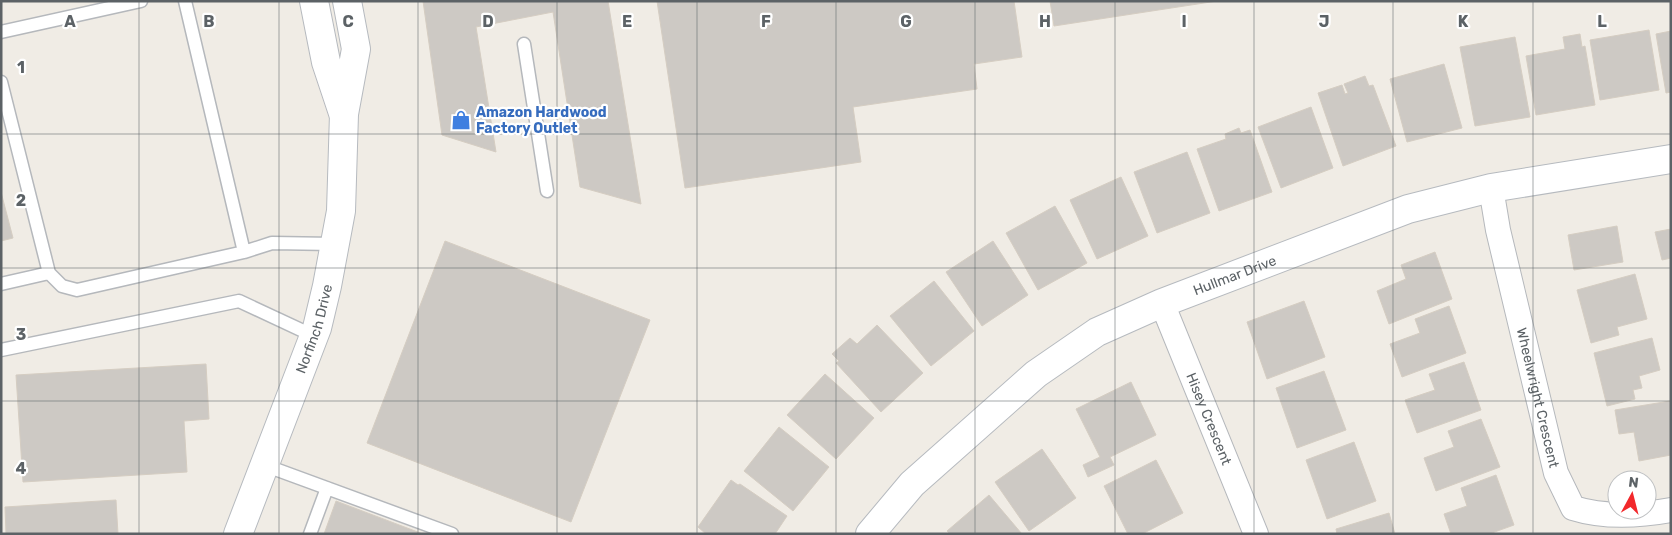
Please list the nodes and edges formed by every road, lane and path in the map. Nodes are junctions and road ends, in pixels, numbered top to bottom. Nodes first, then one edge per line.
1 (141, 1) edge
2 (185, 1) edge
3 (314, 1) edge
4 (347, 1) edge
5 (1, 32) edge
6 (524, 44) dead end
7 (1, 82) edge
8 (344, 114) junction
9 (1671, 159) edge
10 (1490, 188) junction
11 (547, 191) dead end
12 (334, 244) junction
13 (244, 252) junction
14 (49, 273) junction
15 (1, 284) edge
16 (1162, 303) junction
17 (314, 336) junction
18 (1, 350) edge
19 (264, 465) junction
20 (327, 488) junction
21 (1671, 510) edge
22 (238, 534) edge
23 (310, 534) edge
24 (452, 534) edge
25 (870, 534) edge
26 (1256, 534) edge

1 - 5 lane
2 - 13 lane
3 - 8 street, Norfinch Drive
4 - 8 street, Norfinch Drive
6 - 11 lane
7 - 14 lane
8 - 12 street, Norfinch Drive
9 - 10 street, Hullmar Drive
10 - 16 street, Hullmar Drive
10 - 21 street, Wheelwright Crescent
12 - 13 lane
12 - 17 street, Norfinch Drive
13 - 14 lane
14 - 15 lane
16 - 25 street, Hullmar Drive
16 - 26 street, Hisey Crescent
17 - 18 lane
17 - 19 street, Norfinch Drive
19 - 20 lane
19 - 22 street, Norfinch Drive
20 - 23 lane
20 - 24 lane

